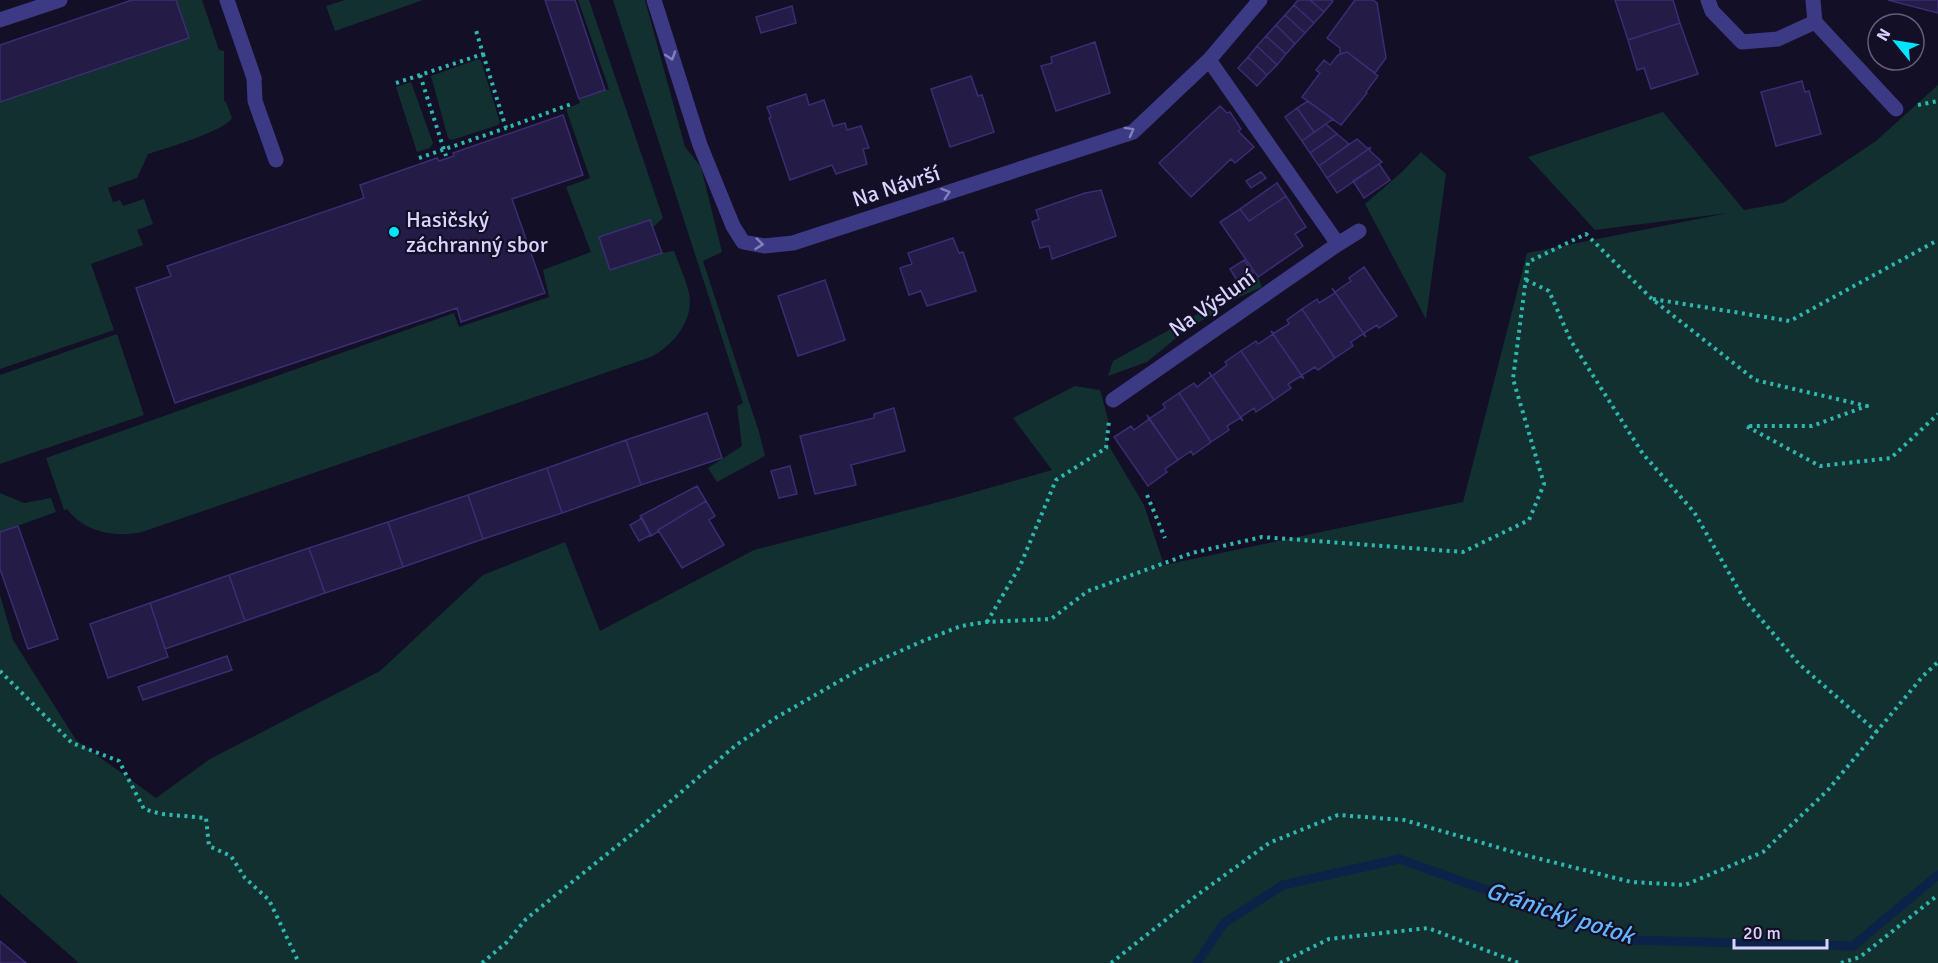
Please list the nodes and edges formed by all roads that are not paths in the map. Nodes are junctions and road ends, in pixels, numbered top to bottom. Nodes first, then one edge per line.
1 (60, 0) edge
2 (227, 0) edge
3 (654, 0) edge
4 (1260, 0) edge
5 (1708, 0) edge
6 (1813, 0) edge
7 (0, 20) edge
8 (1815, 22) junction
9 (1209, 60) junction
10 (1896, 109) dead end
11 (276, 160) dead end
12 (1359, 231) dead end
13 (1338, 244) junction
14 (1113, 400) road end

1 - 7 street
2 - 11 street
3 -> 9 street, Na Návrší
4 - 9 street, Na Návrší
5 - 8 street
6 - 8 street
8 - 10 street
9 - 13 street
12 - 13 street, Na Výsluní
13 - 14 street, Na Výsluní

